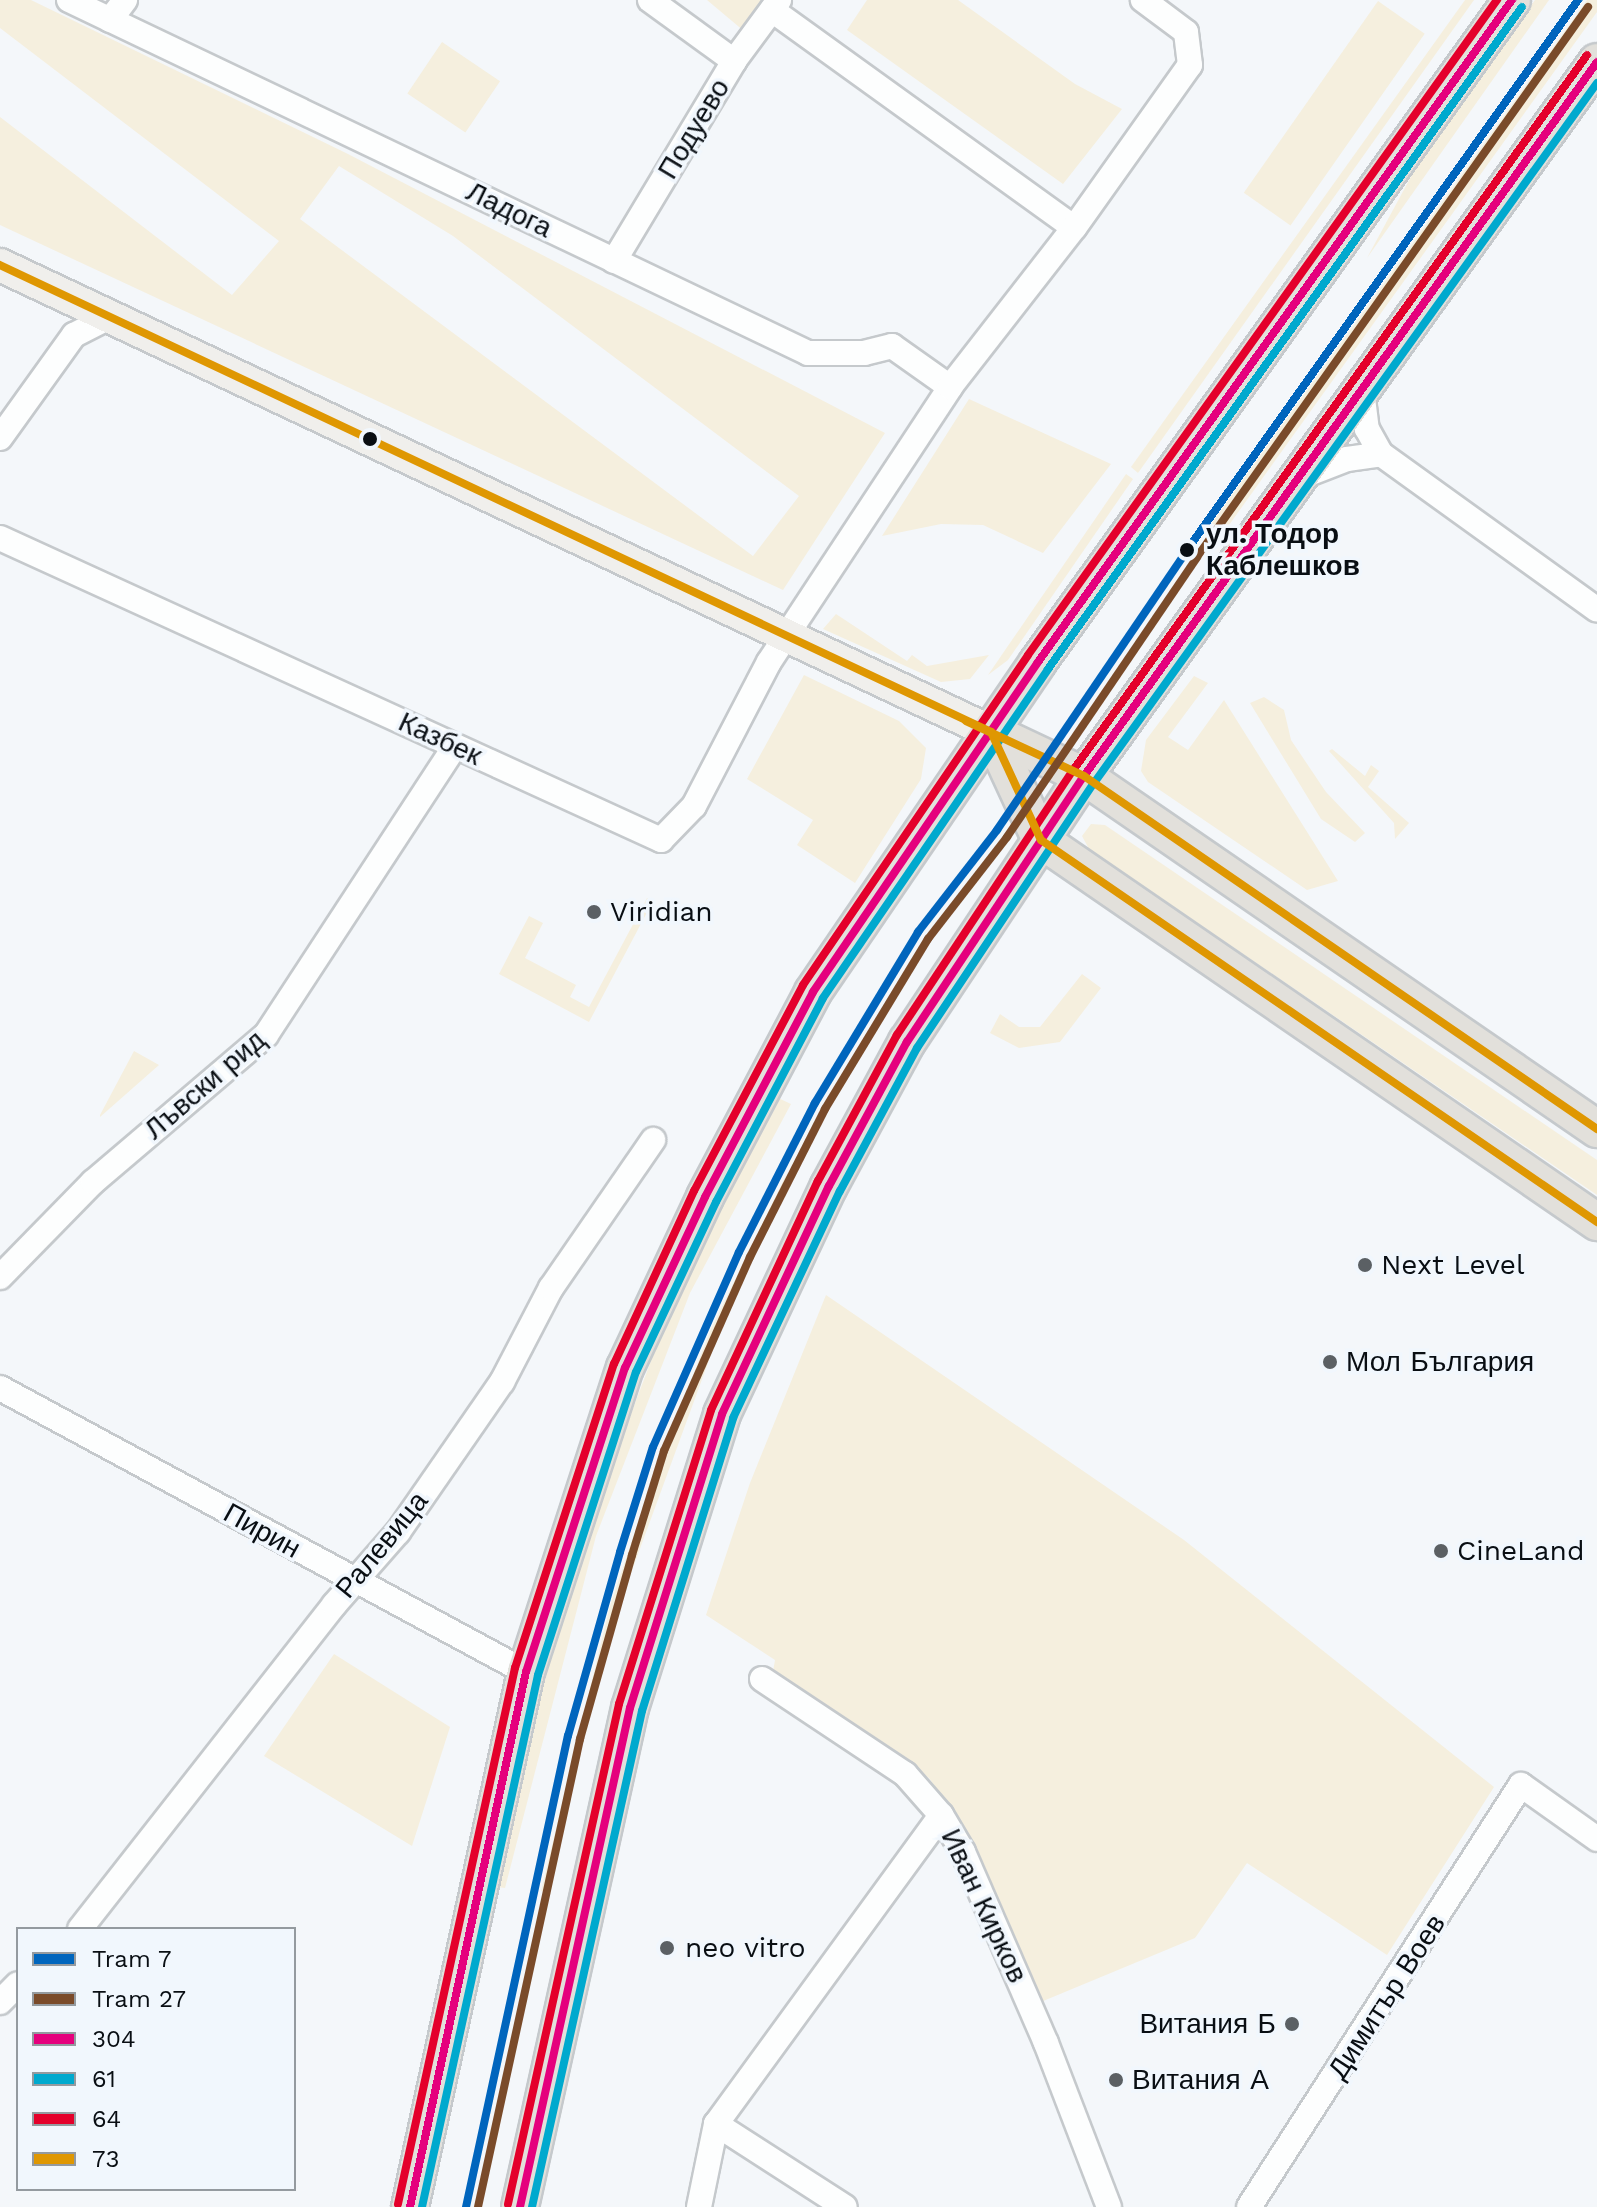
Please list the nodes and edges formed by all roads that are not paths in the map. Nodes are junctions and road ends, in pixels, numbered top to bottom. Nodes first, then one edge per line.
1 (69, 0) edge
2 (125, 0) edge
3 (650, 0) edge
4 (1143, 0) edge
5 (1512, 0) edge
6 (776, 5) edge
7 (110, 20) junction
8 (734, 61) junction
9 (1597, 62) edge
10 (1074, 228) junction
11 (614, 261) junction
12 (0, 265) edge
13 (109, 317) junction
14 (950, 387) junction
15 (1362, 390) junction
16 (0, 438) edge
17 (1381, 454) junction
18 (1299, 478) junction
19 (0, 538) edge
20 (1597, 610) edge
21 (786, 636) junction
22 (991, 732) junction
23 (455, 746) junction
24 (1084, 776) junction
25 (1041, 840) junction
26 (1597, 1129) edge
27 (653, 1140) dead end
28 (1597, 1222) edge
29 (0, 1277) edge
30 (0, 1388) edge
31 (355, 1582) junction
32 (526, 1672) junction
33 (762, 1679) dead end
34 (941, 1815) junction
35 (1597, 1839) edge
36 (82, 1927) edge
37 (16, 1986) edge
38 (0, 2002) edge
39 (716, 2124) junction
40 (410, 2207) edge
41 (520, 2207) edge
42 (699, 2207) edge
43 (845, 2207) edge
44 (1109, 2207) edge
45 (1249, 2207) edge

1 - 7 street, Ладога
2 - 7 street
3 - 8 street
4 - 10 street
5 - 22 main road
6 - 8 street, Подуево
6 - 10 street
7 - 11 street, Ладога
8 - 11 street, Подуево
9 - 15 main road
10 - 14 street
11 - 14 street, Ладога
12 - 13 main road
13 - 16 street
13 - 21 main road
14 - 21 street
15 - 17 street
15 - 18 main road
17 - 18 street
17 - 20 street
18 - 24 main road
19 - 23 street, Казбек
21 - 22 main road
21 - 23 street, Казбек
22 - 24 main road
22 - 25 main road
22 - 32 main road
23 - 29 street, Лъвски рид
24 - 25 main road
24 - 26 main road
25 - 28 main road
25 - 41 main road
27 - 31 street, Ралевица
30 - 31 street, Пирин
31 - 32 street, Пирин
31 - 36 street, Ралевица
32 - 40 main road
33 - 34 street, Иван Кирков
34 - 39 street
34 - 44 street, Иван Кирков
35 - 45 street, Димитър Воев
37 - 38 street
39 - 42 street
39 - 43 street

